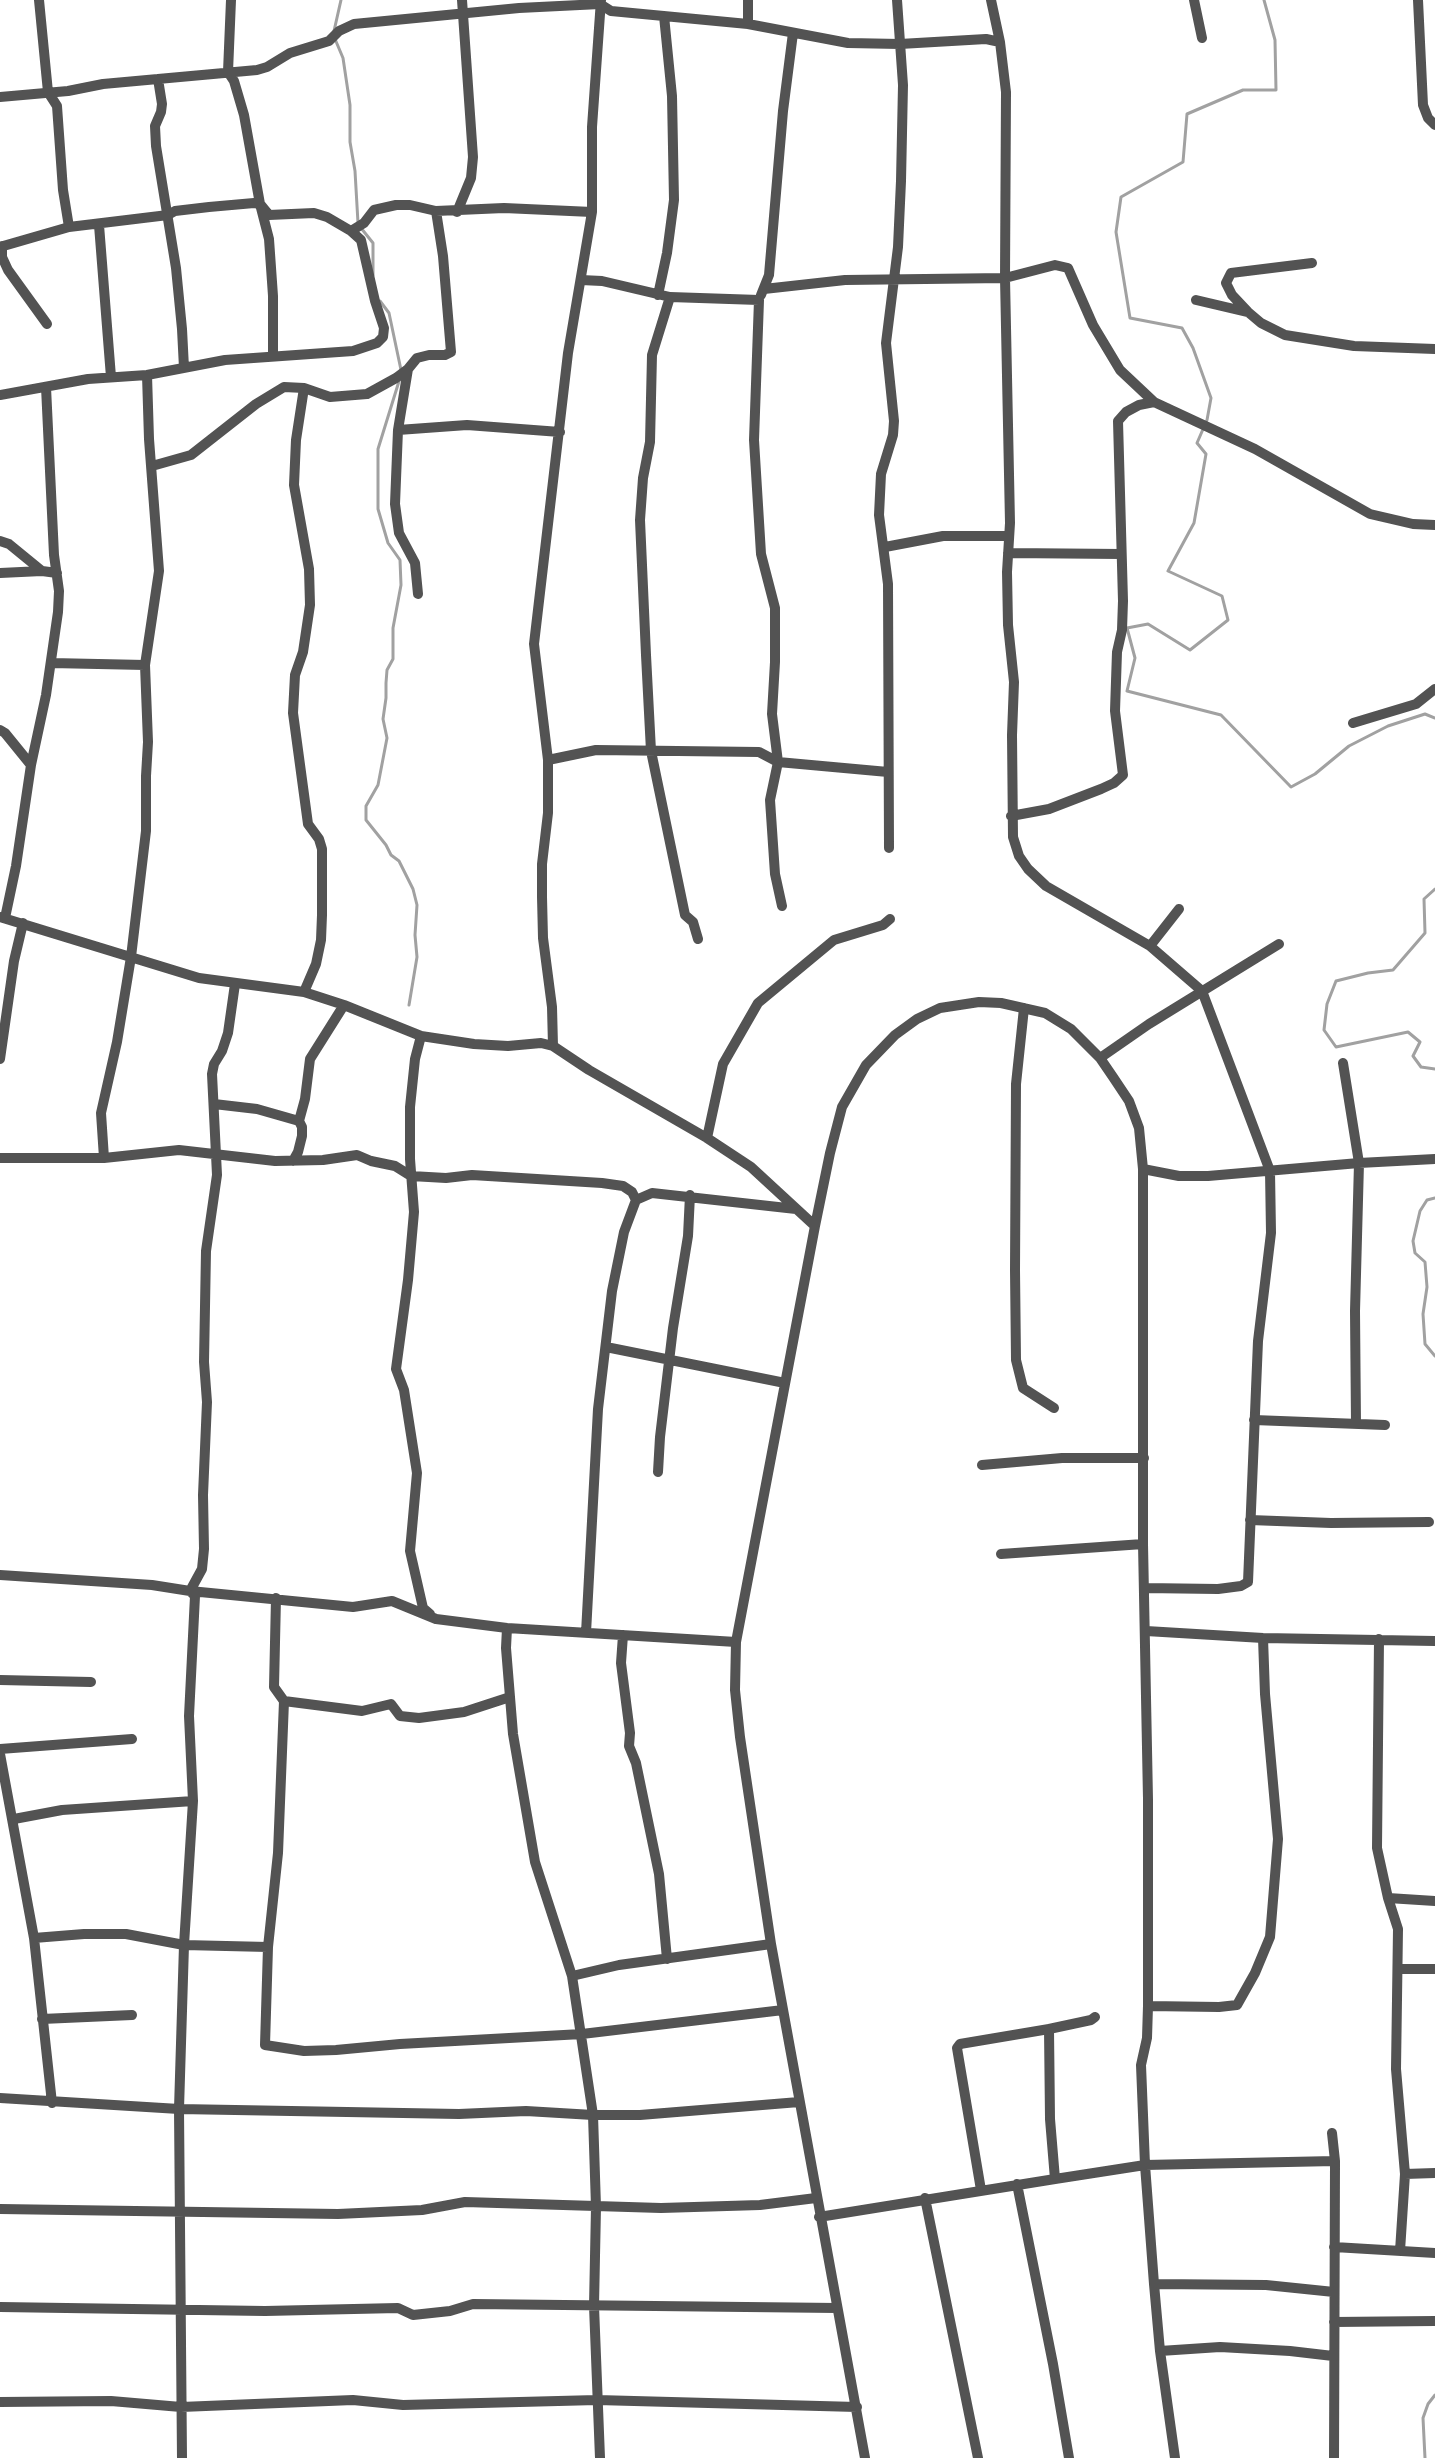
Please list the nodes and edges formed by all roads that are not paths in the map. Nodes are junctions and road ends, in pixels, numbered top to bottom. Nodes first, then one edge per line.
1 (39, 0) edge
2 (231, 0) edge
3 (462, 0) edge
4 (748, 0) edge
5 (898, 0) edge
6 (991, 0) edge
7 (1194, 0) edge
8 (1418, 0) edge
9 (601, 2) edge
10 (505, 4) edge
11 (463, 12) junction
12 (664, 16) junction
13 (748, 24) junction
14 (793, 33) junction
15 (1202, 38) dead end
16 (1000, 42) junction
17 (900, 44) junction
18 (228, 72) junction
19 (158, 78) junction
20 (48, 92) junction
21 (0, 97) edge
22 (1435, 125) edge
23 (260, 204) junction
24 (436, 211) junction
25 (457, 212) junction
26 (592, 212) junction
27 (168, 215) junction
28 (99, 224) junction
29 (69, 227) junction
30 (351, 231) junction
31 (1, 246) edge
32 (1312, 263) dead end
33 (1005, 278) junction
34 (895, 279) junction
35 (581, 280) junction
36 (764, 289) junction
37 (658, 295) junction
38 (670, 297) junction
39 (759, 300) junction
40 (1196, 300) dead end
41 (1248, 312) junction
42 (47, 324) dead end
43 (1435, 349) edge
44 (274, 356) junction
45 (184, 368) junction
46 (408, 369) junction
47 (147, 375) junction
48 (112, 377) junction
49 (46, 387) junction
50 (304, 388) junction
51 (0, 395) edge
52 (1154, 402) junction
53 (398, 430) junction
54 (560, 432) junction
55 (152, 466) junction
56 (1435, 525) edge
57 (1009, 536) junction
58 (0, 541) edge
59 (885, 547) junction
60 (1008, 553) junction
61 (1121, 554) junction
62 (42, 571) junction
63 (0, 573) edge
64 (57, 573) junction
65 (418, 594) dead end
66 (51, 664) junction
67 (145, 665) junction
68 (1435, 689) edge
69 (1353, 723) dead end
70 (0, 730) edge
71 (651, 751) junction
72 (548, 760) junction
73 (778, 762) junction
74 (32, 765) junction
75 (888, 772) junction
76 (1011, 816) junction
77 (889, 848) dead end
78 (782, 906) dead end
79 (1179, 909) dead end
80 (3, 918) edge
81 (890, 920) dead end
82 (23, 923) junction
83 (698, 938) dead end
84 (1279, 944) dead end
85 (1150, 946) junction
86 (131, 957) junction
87 (235, 984) junction
88 (1202, 991) junction
89 (304, 992) junction
90 (344, 1005) junction
91 (1024, 1008) junction
92 (420, 1036) junction
93 (552, 1046) junction
94 (1100, 1058) junction
95 (0, 1059) edge
96 (1343, 1063) dead end
97 (214, 1104) junction
98 (299, 1121) junction
99 (708, 1138) junction
100 (216, 1154) junction
101 (0, 1158) edge
102 (104, 1158) junction
103 (1435, 1160) edge
104 (292, 1161) junction
105 (1359, 1163) junction
106 (1143, 1168) junction
107 (1270, 1171) junction
108 (411, 1176) junction
109 (690, 1195) junction
110 (636, 1200) junction
111 (796, 1209) junction
112 (815, 1226) junction
113 (606, 1347) junction
114 (670, 1358) junction
115 (785, 1383) junction
116 (1054, 1408) dead end
117 (1254, 1420) junction
118 (1356, 1424) junction
119 (1385, 1425) dead end
120 (1144, 1458) junction
121 (982, 1465) dead end
122 (658, 1472) dead end
123 (1250, 1520) junction
124 (1429, 1522) dead end
125 (1143, 1544) junction
126 (1001, 1554) dead end
127 (0, 1575) edge
128 (1144, 1588) junction
129 (190, 1591) junction
130 (276, 1598) junction
131 (436, 1619) junction
132 (507, 1628) junction
133 (1146, 1631) junction
134 (586, 1633) junction
135 (623, 1636) junction
136 (1263, 1638) junction
137 (1379, 1639) junction
138 (1435, 1641) edge
139 (736, 1642) junction
140 (0, 1680) edge
141 (91, 1682) dead end
142 (510, 1697) junction
143 (284, 1701) junction
144 (132, 1739) dead end
145 (0, 1749) edge
146 (0, 1754) edge
147 (193, 1801) junction
148 (14, 1819) junction
149 (1388, 1898) junction
150 (1435, 1901) edge
151 (34, 1938) junction
152 (771, 1944) junction
153 (184, 1945) junction
154 (268, 1947) junction
155 (667, 1958) junction
156 (1398, 1969) junction
157 (1435, 1969) edge
158 (572, 1976) junction
159 (1148, 2006) junction
160 (783, 2010) junction
161 (132, 2014) dead end
162 (1095, 2016) dead end
163 (42, 2019) junction
164 (1049, 2028) junction
165 (582, 2034) junction
166 (0, 2098) edge
167 (799, 2102) junction
168 (52, 2103) junction
169 (179, 2110) junction
170 (593, 2115) junction
171 (1332, 2133) dead end
172 (1335, 2162) junction
173 (1145, 2165) junction
174 (1435, 2173) edge
175 (1405, 2174) junction
176 (1055, 2179) junction
177 (1017, 2184) junction
178 (981, 2190) junction
179 (816, 2198) junction
180 (925, 2198) junction
181 (596, 2207) junction
182 (0, 2209) edge
183 (179, 2213) junction
184 (819, 2217) junction
185 (1334, 2247) junction
186 (1400, 2251) junction
187 (1435, 2253) edge
188 (1154, 2284) junction
189 (1334, 2292) junction
190 (594, 2306) junction
191 (0, 2307) edge
192 (837, 2308) junction
193 (180, 2311) junction
194 (1435, 2321) edge
195 (1334, 2322) junction
196 (1160, 2351) junction
197 (1334, 2356) junction
198 (597, 2400) junction
199 (0, 2402) edge
200 (182, 2407) junction
201 (857, 2407) junction
202 (182, 2458) edge
203 (600, 2458) edge
204 (865, 2458) edge
205 (978, 2458) edge
206 (1069, 2458) edge
207 (1175, 2458) edge
208 (1334, 2458) edge

1 - 20 street
2 - 18 street
3 - 11 street
4 - 13 street
5 - 17 street
6 - 16 street
7 - 15 street
8 - 22 street
9 - 10 street
9 - 12 street
9 - 26 street
10 - 11 street
11 - 18 street
11 - 25 street
12 - 13 street
12 - 37 street
13 - 14 street
14 - 17 street
14 - 36 street
16 - 17 street
16 - 33 street
17 - 34 street
18 - 19 street
18 - 23 street
19 - 20 street
19 - 27 street
20 - 21 street
20 - 29 street
23 - 27 street
23 - 30 street
23 - 44 street
24 - 25 street
24 - 30 street
24 - 46 street
25 - 26 street
26 - 35 street
27 - 28 street
27 - 45 street
28 - 29 street
28 - 48 street
29 - 31 street
30 - 44 street
31 - 42 street
32 - 41 street
33 - 34 street
33 - 52 street
33 - 57 street
34 - 36 street
34 - 59 street
35 - 37 street
35 - 54 street
36 - 39 street
37 - 38 street
38 - 39 street
38 - 71 street
39 - 73 street
40 - 41 street
41 - 43 street
44 - 45 street
45 - 47 street
46 - 50 street
46 - 53 street
47 - 48 street
47 - 55 street
48 - 49 street
49 - 51 street
49 - 64 street
50 - 55 street
50 - 89 street
52 - 56 street
52 - 61 street
53 - 54 street
53 - 65 street
54 - 72 street
55 - 67 street
57 - 59 street
57 - 60 street
58 - 62 street
59 - 75 street
60 - 61 street
60 - 76 street
61 - 76 street
62 - 63 street
62 - 64 street
64 - 66 street
66 - 67 street
66 - 74 street
67 - 86 street
68 - 69 street
70 - 74 street
71 - 72 street
71 - 73 street
71 - 83 street
72 - 93 street
73 - 75 street
73 - 78 street
74 - 80 street
75 - 77 street
76 - 85 street
79 - 85 street
80 - 82 street
81 - 99 street
82 - 86 street
82 - 95 street
84 - 88 street
85 - 88 street
86 - 87 street
86 - 102 street
87 - 89 street
87 - 97 street
88 - 94 street
88 - 107 street
89 - 90 street
90 - 92 street
90 - 98 street
91 - 94 street
91 - 112 street
91 - 116 street
92 - 93 street
92 - 108 street
93 - 99 street
94 - 106 street
96 - 105 street
97 - 98 street
97 - 100 street
98 - 104 street
99 - 111 street
100 - 102 street
100 - 104 street
100 - 129 street
101 - 102 street
103 - 105 street
104 - 108 street
105 - 107 street
105 - 118 street
106 - 107 street
106 - 120 street
107 - 117 street
108 - 110 street
108 - 131 street
109 - 110 street
109 - 111 street
109 - 114 street
110 - 113 street
111 - 112 street
112 - 115 street
113 - 114 street
113 - 134 street
114 - 115 street
114 - 122 street
115 - 139 street
117 - 118 street
117 - 123 street
118 - 119 street
120 - 121 street
120 - 125 street
123 - 124 street
123 - 128 street
125 - 126 street
125 - 128 street
127 - 129 street
128 - 133 street
129 - 130 street
129 - 147 street
130 - 131 street
130 - 143 street
131 - 132 street
132 - 134 street
132 - 142 street
133 - 136 street
133 - 159 street
134 - 135 street
135 - 139 street
135 - 155 street
136 - 137 street
136 - 159 street
137 - 138 street
137 - 149 street
139 - 152 street
140 - 141 street
142 - 143 street
142 - 158 street
143 - 154 street
144 - 145 street
146 - 148 street
147 - 148 street
147 - 153 street
148 - 151 street
149 - 150 street
149 - 156 street
151 - 153 street
151 - 163 street
152 - 155 street
152 - 160 street
153 - 154 street
153 - 169 street
154 - 165 street
155 - 158 street
156 - 157 street
156 - 175 street
158 - 165 street
159 - 173 street
160 - 165 street
160 - 167 street
161 - 163 street
162 - 164 street
163 - 168 street
164 - 176 street
164 - 178 street
165 - 170 street
166 - 168 street
167 - 170 street
167 - 179 street
168 - 169 street
169 - 170 street
169 - 183 street
170 - 181 street
171 - 172 street
172 - 173 street
172 - 185 street
173 - 176 street
173 - 188 street
174 - 175 street
175 - 186 street
176 - 177 street
177 - 178 street
177 - 206 street
178 - 180 street
179 - 181 street
179 - 184 street
180 - 184 street
180 - 205 street
181 - 183 street
181 - 190 street
182 - 183 street
183 - 193 street
184 - 192 street
185 - 186 street
185 - 189 street
186 - 187 street
188 - 189 street
188 - 196 street
189 - 195 street
190 - 192 street
190 - 193 street
190 - 198 street
191 - 193 street
192 - 201 street
193 - 200 street
194 - 195 street
195 - 197 street
196 - 197 street
196 - 207 street
197 - 208 street
198 - 200 street
198 - 201 street
198 - 203 street
199 - 200 street
200 - 202 street
201 - 204 street

